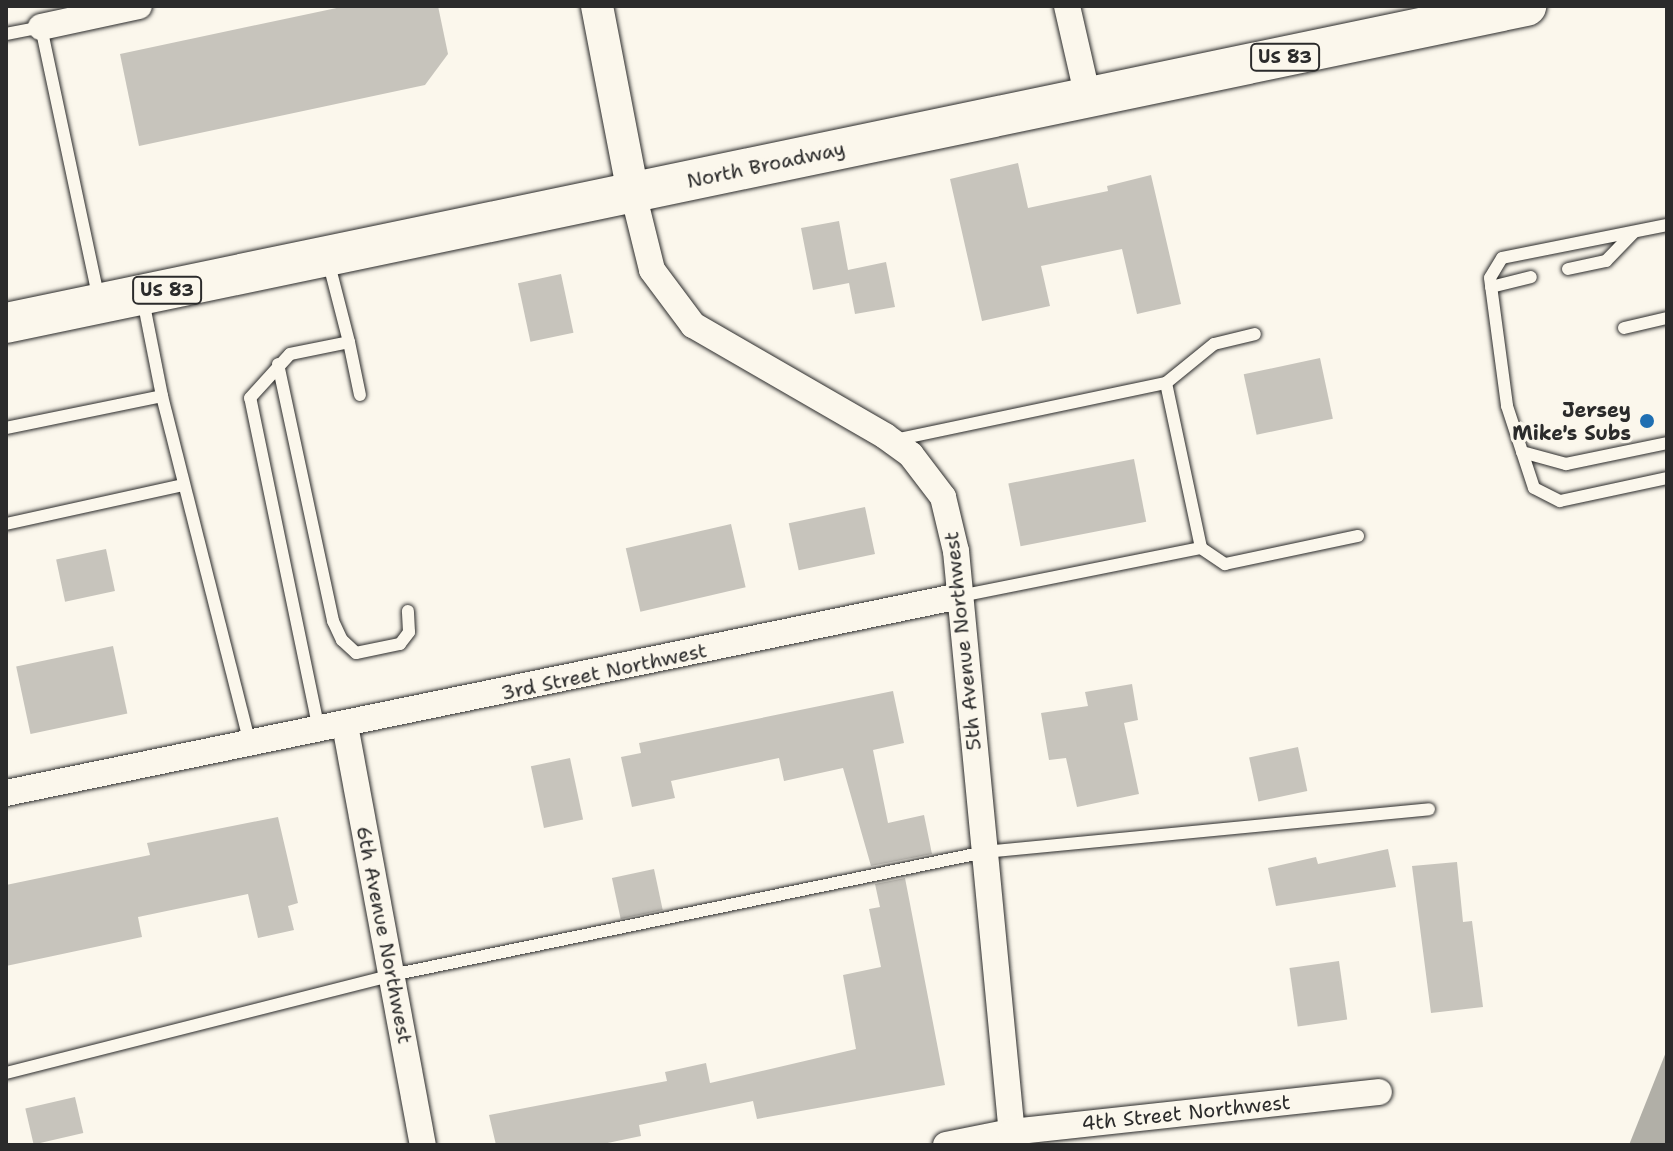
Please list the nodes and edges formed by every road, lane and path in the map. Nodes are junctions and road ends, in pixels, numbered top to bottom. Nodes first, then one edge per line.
1 (139, 6) edge
2 (597, 6) edge
3 (1067, 6) edge
4 (1526, 6) edge
5 (41, 27) junction
6 (6, 34) edge
7 (1088, 98) junction
8 (633, 193) junction
9 (1667, 225) edge
10 (1634, 232) junction
11 (327, 257) junction
12 (1568, 269) dead end
13 (1531, 277) dead end
14 (1491, 287) junction
15 (142, 295) junction
16 (100, 303) junction
17 (1667, 318) edge
18 (6, 323) edge
19 (1624, 328) dead end
20 (1255, 334) dead end
21 (349, 342) junction
22 (278, 364) junction
23 (1166, 383) junction
24 (360, 395) dead end
25 (162, 396) junction
26 (6, 428) edge
27 (891, 441) junction
28 (1667, 443) edge
29 (1522, 452) junction
30 (1667, 478) edge
31 (184, 485) junction
32 (6, 524) edge
33 (1358, 536) dead end
34 (1201, 548) junction
35 (960, 596) junction
36 (408, 611) dead end
37 (345, 725) junction
38 (319, 730) junction
39 (250, 744) junction
40 (6, 793) edge
41 (1429, 809) dead end
42 (985, 852) junction
43 (392, 975) junction
44 (6, 1073) edge
45 (1379, 1092) dead end
46 (1012, 1138) edge
47 (423, 1145) edge
48 (946, 1145) edge

1 - 5 street
2 - 8 street
3 - 7 street
4 - 7 main road, North Broadway / US 83
5 - 6 lane
5 - 16 lane
7 - 8 main road, North Broadway / US 83
8 - 11 main road, North Broadway / US 83
8 - 27 street, 5th Avenue Northwest
9 - 10 lane
10 - 12 lane
10 - 14 lane
11 - 15 main road, North Broadway / US 83
11 - 21 lane
13 - 14 lane
14 - 29 lane
15 - 16 main road, North Broadway / US 83
15 - 25 lane
16 - 18 main road, North Broadway / US 83
17 - 19 lane
20 - 23 lane
21 - 22 lane
21 - 24 lane
22 - 36 lane
22 - 38 lane
23 - 27 lane
23 - 34 lane
25 - 26 lane
25 - 31 lane
27 - 35 street, 5th Avenue Northwest
28 - 29 lane
29 - 30 lane
31 - 32 lane
31 - 39 lane
33 - 34 lane
34 - 35 lane, 3rd Street Northwest
35 - 37 street, 3rd Street Northwest
35 - 42 street, 5th Avenue Northwest
37 - 38 street, 3rd Street Northwest
37 - 43 street, 6th Avenue Northwest
38 - 39 street, 3rd Street Northwest
39 - 40 street, 3rd Street Northwest
41 - 42 lane
42 - 43 lane
42 - 46 street, 5th Avenue Northwest
43 - 44 lane
43 - 47 street, 6th Avenue Northwest
45 - 46 street, 4th Street Northwest
46 - 48 street, 4th Street Northwest

